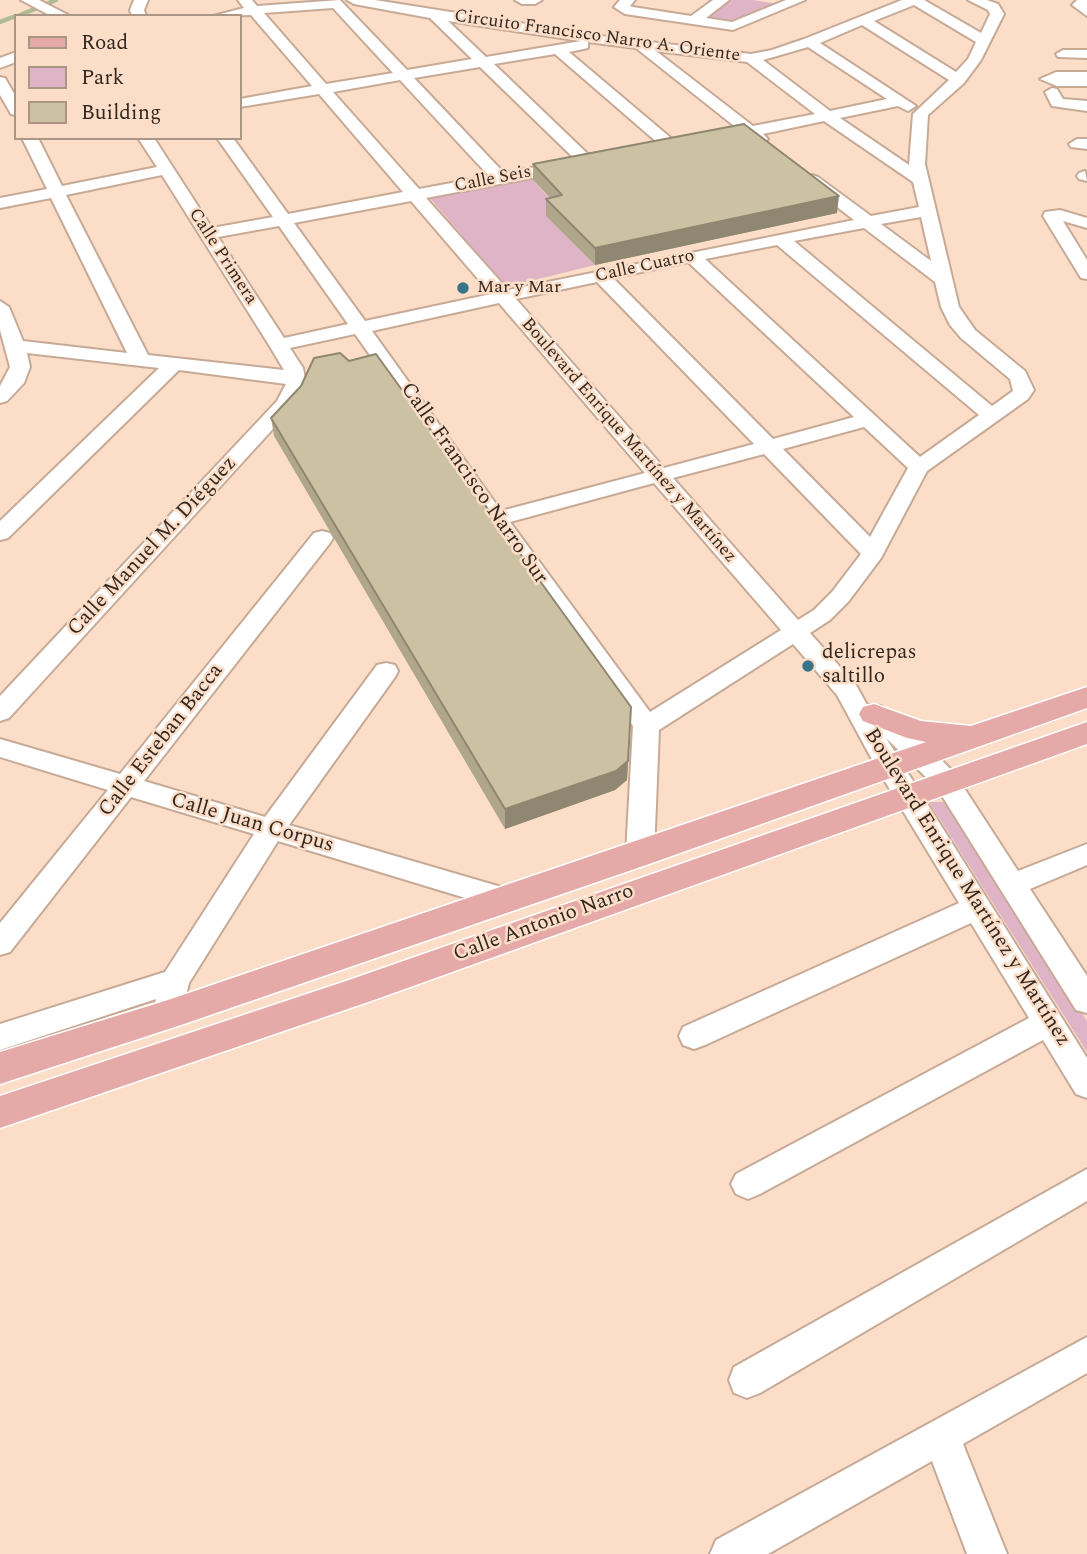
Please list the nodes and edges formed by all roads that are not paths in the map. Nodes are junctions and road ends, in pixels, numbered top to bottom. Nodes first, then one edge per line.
1 (354, 0) edge
2 (522, 0) edge
3 (534, 0) edge
4 (722, 0) edge
5 (762, 0) edge
6 (915, 0) edge
7 (975, 0) edge
8 (1085, 0) edge
9 (34, 1) edge
10 (335, 2) edge
11 (625, 2) edge
12 (793, 2) edge
13 (249, 5) edge
14 (1087, 12) edge
15 (59, 13) edge
16 (225, 14) edge
17 (435, 15) junction
18 (863, 20) junction
19 (693, 21) junction
20 (608, 41) junction
21 (984, 41) junction
22 (809, 42) junction
23 (640, 45) junction
24 (558, 49) junction
25 (1063, 54) dead end
26 (1087, 54) edge
27 (751, 58) junction
28 (481, 62) junction
29 (407, 75) junction
30 (1087, 76) edge
31 (0, 80) edge
32 (959, 80) junction
33 (1087, 82) edge
34 (321, 90) junction
35 (1052, 92) dead end
36 (900, 101) junction
37 (242, 103) edge
38 (1087, 106) edge
39 (14, 107) edge
40 (921, 114) junction
41 (827, 116) junction
42 (750, 132) junction
43 (31, 140) edge
44 (147, 140) edge
45 (226, 140) edge
46 (685, 145) junction
47 (771, 148) edge
48 (648, 152) edge
49 (594, 162) joint
50 (164, 170) junction
51 (803, 173) edge
52 (501, 179) junction
53 (919, 179) junction
54 (58, 191) junction
55 (413, 195) junction
56 (0, 202) edge
57 (929, 211) junction
58 (282, 220) junction
59 (866, 222) junction
60 (1087, 223) edge
61 (208, 234) junction
62 (780, 238) junction
63 (692, 256) junction
64 (1087, 274) edge
65 (601, 276) junction
66 (943, 279) junction
67 (502, 297) junction
68 (0, 307) edge
69 (362, 327) junction
70 (279, 345) junction
71 (16, 346) junction
72 (140, 359) junction
73 (174, 364) junction
74 (12, 377) edge
75 (295, 377) junction
76 (0, 397) edge
77 (991, 415) junction
78 (867, 420) junction
79 (767, 446) junction
80 (919, 467) junction
81 (658, 475) junction
82 (496, 519) junction
83 (0, 533) edge
84 (322, 538) dead end
85 (873, 553) junction
86 (797, 632) junction
87 (386, 671) dead end
88 (847, 691) junction
89 (1087, 697) edge
90 (0, 712) edge
91 (874, 714) junction
92 (646, 726) junction
93 (980, 733) junction
94 (1087, 733) edge
95 (0, 748) edge
96 (921, 754) junction
97 (888, 765) junction
98 (946, 781) junction
99 (126, 787) junction
100 (906, 795) junction
101 (271, 830) junction
102 (640, 854) junction
103 (1087, 854) edge
104 (1013, 884) junction
105 (505, 899) junction
106 (978, 907) junction
107 (0, 944) edge
108 (174, 981) junction
109 (1087, 1001) edge
110 (168, 1014) junction
111 (1049, 1022) junction
112 (694, 1036) dead end
113 (0, 1037) edge
114 (0, 1068) edge
115 (1087, 1085) edge
116 (0, 1112) edge
117 (748, 1184) dead end
118 (1087, 1184) edge
119 (1087, 1354) edge
120 (747, 1380) dead end
121 (941, 1435) junction
122 (730, 1554) edge
123 (987, 1554) edge

1 - 17 street, Circuito Francisco Narro A. Oriente
2 - 3 street
4 - 19 street
5 - 12 street
6 - 18 street, Circuito Francisco Narro A. Oriente
6 - 21 street
7 - 21 street
8 - 14 street
9 - 15 street
10 - 13 street
10 - 29 street
11 - 19 street
12 - 19 street
13 - 16 street
13 - 34 street, Boulevard Enrique Martínez y Martínez
17 - 20 street, Circuito Francisco Narro A. Oriente
17 - 28 street
18 - 22 street, Circuito Francisco Narro A. Oriente
18 - 32 street
20 - 23 street, Circuito Francisco Narro A. Oriente
20 - 24 street
21 - 32 street
22 - 27 street, Circuito Francisco Narro A. Oriente
22 - 36 street
23 - 27 street, Circuito Francisco Narro A. Oriente
23 - 42 street
24 - 28 street
24 - 46 street
25 - 26 street
27 - 41 street
28 - 29 street
28 - 49 street
29 - 34 street
29 - 52 street
30 - 33 street
31 - 39 street
32 - 40 street
34 - 37 street
34 - 55 street, Boulevard Enrique Martínez y Martínez
35 - 38 street
36 - 40 street
36 - 41 street
40 - 53 street
41 - 42 street
41 - 53 street
42 - 46 street
42 - 47 street
43 - 54 street
44 - 50 street, Calle Primera
45 - 58 street, Calle Francisco Narro Sur
46 - 48 street
49 - 52 street, Calle Seis
50 - 54 street
50 - 61 street, Calle Primera
51 - 59 street
52 - 55 street, Calle Seis
53 - 57 street
54 - 56 street
54 - 72 street
55 - 58 street, Calle Seis
55 - 67 street, Boulevard Enrique Martínez y Martínez
57 - 59 street, Calle Cuatro
57 - 66 street
58 - 61 street, Calle Seis
58 - 69 street, Calle Francisco Narro Sur
59 - 62 street, Calle Cuatro
59 - 66 street
60 - 64 street
61 - 70 street, Calle Primera
62 - 63 street, Calle Cuatro
62 - 77 street
63 - 65 street, Calle Cuatro
63 - 78 street
65 - 67 street, Calle Cuatro
65 - 79 street
66 - 77 street
67 - 69 street, Calle Cuatro
67 - 81 street, Boulevard Enrique Martínez y Martínez
68 - 71 street
69 - 70 street, Calle Cuatro
69 - 82 street, Calle Francisco Narro Sur
70 - 75 street, Calle Primera
71 - 72 street
71 - 74 street
72 - 73 street
73 - 75 street
73 - 83 street
74 - 76 street
75 - 90 street, Calle Manuel M. Diéguez
77 - 80 street
78 - 79 street
78 - 80 street
79 - 81 street
79 - 85 street
80 - 85 street
81 - 82 street
81 - 86 street, Boulevard Enrique Martínez y Martínez
82 - 92 street, Calle Francisco Narro Sur
84 - 99 street, Calle Esteban Bacca
85 - 86 street
86 - 88 street, Boulevard Enrique Martínez y Martínez
86 - 92 street
87 - 101 street
88 - 91 street, Boulevard Enrique Martínez y Martínez
88 - 97 street, Boulevard Enrique Martínez y Martínez
89 - 93 main road, Calle Antonio Narro
91 - 93 main road
91 - 96 street, Boulevard Enrique Martínez y Martínez
92 - 102 street
93 - 96 main road, Calle Antonio Narro
94 - 98 main road, Calle Antonio Narro
95 - 99 street, Calle Juan Corpus
96 - 97 main road, Calle Antonio Narro
96 - 98 street, Boulevard Enrique Martínez y Martínez
97 - 100 street, Boulevard Enrique Martínez y Martínez
97 - 102 main road, Calle Antonio Narro
98 - 100 main road, Calle Antonio Narro
98 - 104 street, Boulevard Enrique Martínez y Martínez
99 - 101 street, Calle Juan Corpus
99 - 107 street, Calle Esteban Bacca
100 - 106 street, Boulevard Enrique Martínez y Martínez
100 - 116 main road, Calle Antonio Narro
101 - 105 street, Calle Juan Corpus
101 - 108 street
102 - 105 main road, Calle Antonio Narro
103 - 104 street
104 - 109 street, Boulevard Enrique Martínez y Martínez
105 - 110 main road, Calle Antonio Narro
106 - 111 street, Boulevard Enrique Martínez y Martínez
106 - 112 street
108 - 110 street
108 - 113 street
110 - 114 main road, Calle Antonio Narro
111 - 115 street, Boulevard Enrique Martínez y Martínez
111 - 117 street
118 - 120 street
119 - 121 street
121 - 122 street
121 - 123 street

